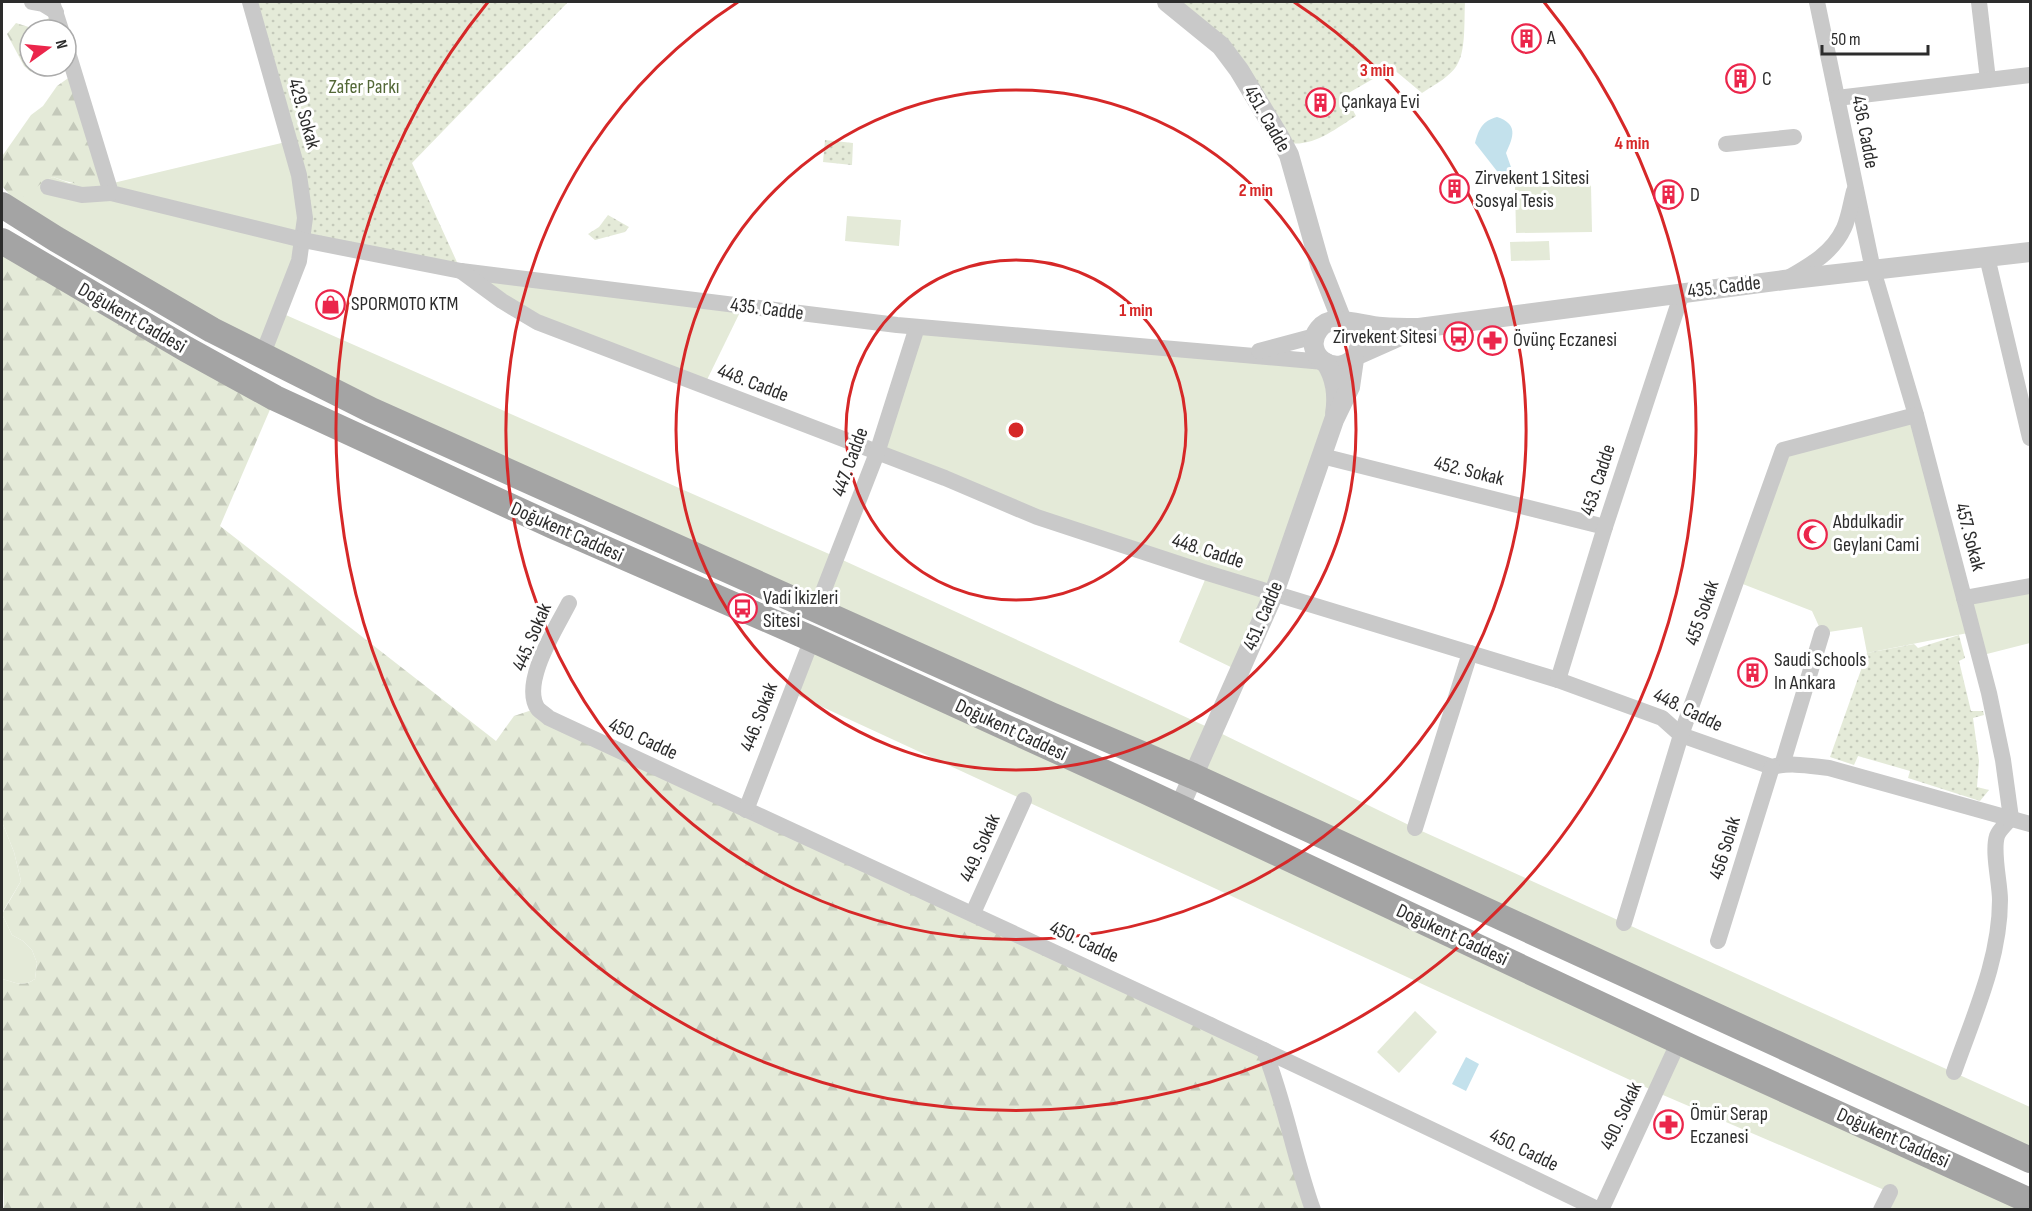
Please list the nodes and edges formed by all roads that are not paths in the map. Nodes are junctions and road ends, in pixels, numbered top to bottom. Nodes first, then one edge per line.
1 (32, 2) edge
2 (250, 2) edge
3 (1167, 2) edge
4 (1817, 2) edge
5 (1978, 2) edge
6 (54, 7) edge
7 (2031, 75) edge
8 (76, 78) edge
9 (1988, 80) junction
10 (1837, 98) junction
11 (1794, 137) dead end
12 (1726, 144) dead end
13 (48, 187) dead end
14 (1855, 187) junction
15 (111, 193) junction
16 (2, 205) edge
17 (303, 240) junction
18 (2, 241) edge
19 (2031, 252) edge
20 (1987, 257) junction
21 (1320, 265) junction
22 (1873, 270) junction
23 (461, 271) junction
24 (1784, 280) junction
25 (1682, 293) junction
26 (1344, 322) junction
27 (917, 327) junction
28 (1419, 328) junction
29 (1316, 334) junction
30 (262, 356) junction
31 (1235, 356) junction
32 (1355, 357) junction
33 (1325, 363) junction
34 (1916, 415) junction
35 (1334, 420) junction
36 (2031, 438) edge
37 (877, 453) junction
38 (1322, 456) junction
39 (1605, 527) junction
40 (2031, 586) edge
41 (1274, 593) junction
42 (1964, 598) junction
43 (569, 603) dead end
44 (816, 610) junction
45 (1822, 633) dead end
46 (812, 639) junction
47 (1470, 653) junction
48 (1558, 680) junction
49 (549, 718) joint
50 (1681, 735) junction
51 (1777, 766) junction
52 (1193, 776) junction
53 (1024, 800) dead end
54 (1179, 808) junction
55 (746, 810) junction
56 (2011, 818) junction
57 (2031, 824) edge
58 (1415, 828) dead end
59 (973, 913) junction
60 (1624, 923) dead end
61 (1718, 941) dead end
62 (1680, 1041) junction
63 (1264, 1050) junction
64 (1954, 1072) dead end
65 (2031, 1160) edge
66 (1890, 1192) dead end
67 (2031, 1201) edge
68 (1313, 1209) edge
69 (1600, 1209) edge
70 (1881, 1209) edge

1 - 6 street
2 - 17 street, 429. Sokak
3 - 21 street, 451. Cadde
4 - 10 street, 436. Cadde
5 - 9 street
7 - 9 street
8 - 15 street
9 - 10 street
10 - 14 street, 436. Cadde
11 - 12 street
13 - 15 street, 435. Cadde
14 - 22 street, 436. Cadde
14 - 24 street
15 - 17 street, 435. Cadde
16 - 30 main road, Doğukent Caddesi
17 - 23 street, 435. Cadde
17 - 30 street, 429. Sokak
18 - 46 main road, Doğukent Caddesi
19 - 20 street, 435. Cadde
20 - 22 street, 435. Cadde
20 - 36 street
21 - 26 street
21 - 29 street
22 - 24 street, 435. Cadde
22 - 34 street, 457. Sokak
23 - 27 street, 435. Cadde
23 - 37 street, 448. Cadde
24 - 25 street, 435. Cadde
25 - 28 street, 435. Cadde
25 - 39 street, 453. Cadde
26 - 28 street
26 - 29 street
26 - 32 street
27 - 31 street, 435. Cadde
27 - 37 street, 447. Cadde
28 - 32 street
29 - 31 street
29 - 33 street
30 - 44 main road, Doğukent Caddesi
31 - 33 street, 435. Cadde
32 - 33 street
32 - 35 street
33 - 35 street
34 - 42 street, 457. Sokak
34 - 50 street, 455 Sokak
35 - 38 street, 451. Cadde
37 - 41 street, 448. Cadde
37 - 44 street, 447. Cadde
38 - 39 street, 452. Sokak
38 - 41 street, 451. Cadde
39 - 48 street, 453. Cadde
40 - 42 street
41 - 47 street, 448. Cadde
41 - 52 street, 451. Cadde
42 - 56 street, 457. Sokak
43 - 49 street, 445. Sokak
44 - 52 main road, Doğukent Caddesi
45 - 51 street, 456 Solak
46 - 54 main road, Doğukent Caddesi
46 - 55 street, 446. Sokak
47 - 48 street, 448. Cadde
47 - 58 street
48 - 50 street, 448. Cadde
49 - 55 street, 450. Cadde
50 - 51 street, 448. Cadde
50 - 60 street, 455 Sokak
51 - 56 street, 448. Cadde
51 - 61 street, 456 Solak
52 - 54 street, 451. Cadde
52 - 65 main road, Doğukent Caddesi
53 - 59 street, 449. Sokak
54 - 62 main road, Doğukent Caddesi
55 - 59 street, 450. Cadde
56 - 57 street, 448. Cadde
56 - 64 street
59 - 63 street, 450. Cadde
62 - 67 main road, Doğukent Caddesi
62 - 69 street, 490. Sokak
63 - 68 street
63 - 69 street, 450. Cadde
66 - 70 street

